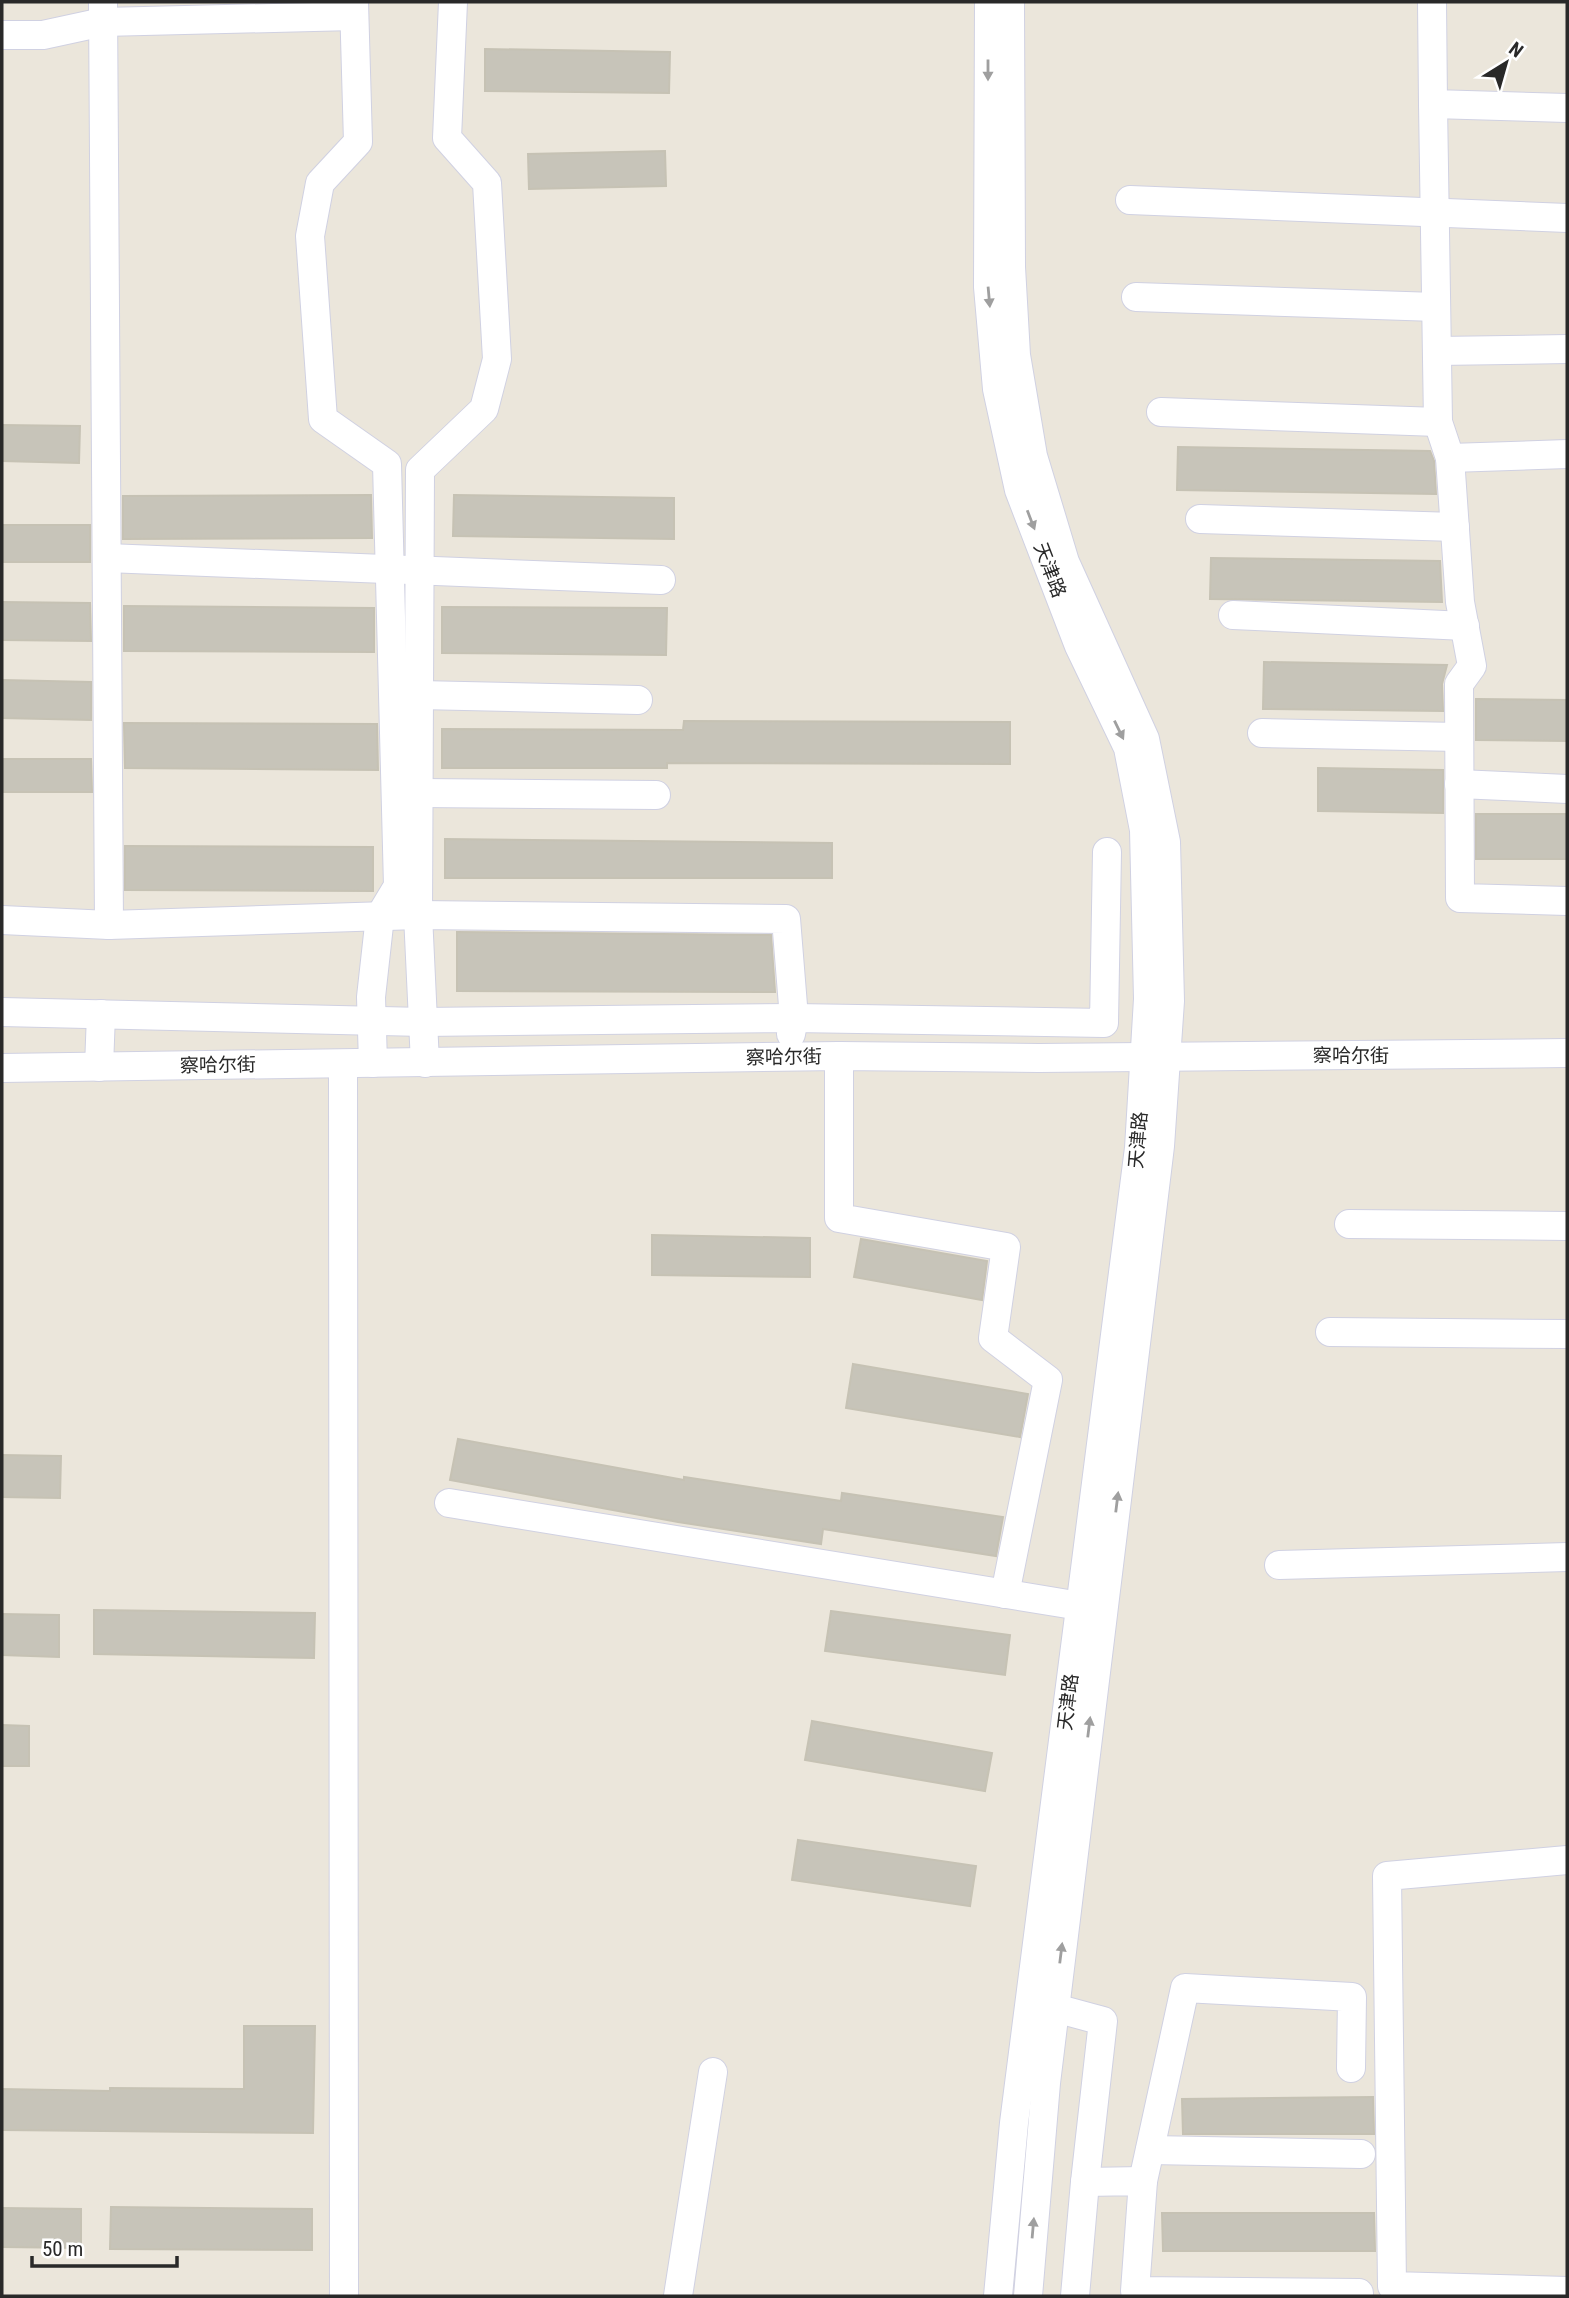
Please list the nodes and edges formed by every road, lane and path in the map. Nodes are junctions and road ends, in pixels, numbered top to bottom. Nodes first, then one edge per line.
1 (453, 2) edge
2 (989, 2) edge
3 (1010, 2) edge
4 (1432, 2) edge
5 (354, 9) edge
6 (103, 12) edge
7 (2, 35) edge
8 (1433, 104) junction
9 (1567, 108) edge
10 (1130, 200) dead end
11 (1435, 214) junction
12 (1567, 218) edge
13 (1136, 297) dead end
14 (1436, 307) junction
15 (1567, 349) edge
16 (1437, 352) junction
17 (1161, 412) dead end
18 (1438, 422) junction
19 (1567, 454) edge
20 (1450, 458) junction
21 (1200, 519) dead end
22 (1455, 527) junction
23 (107, 558) junction
24 (390, 569) junction
25 (419, 570) junction
26 (661, 580) dead end
27 (1233, 615) dead end
28 (1465, 626) junction
29 (419, 695) junction
30 (638, 700) dead end
31 (1262, 733) dead end
32 (1459, 737) junction
33 (1459, 784) junction
34 (1567, 789) edge
35 (419, 793) junction
36 (656, 795) dead end
37 (1107, 852) dead end
38 (1567, 901) edge
39 (418, 915) junction
40 (380, 916) junction
41 (2, 920) edge
42 (108, 925) junction
43 (2, 1012) edge
44 (101, 1014) junction
45 (794, 1018) junction
46 (372, 1019) junction
47 (423, 1021) junction
48 (1567, 1053) edge
49 (839, 1056) junction
50 (787, 1057) junction
51 (1155, 1057) junction
52 (425, 1062) junction
53 (373, 1063) junction
54 (343, 1064) junction
55 (99, 1067) junction
56 (2, 1069) edge
57 (1349, 1224) dead end
58 (1567, 1226) edge
59 (1330, 1332) dead end
60 (1567, 1334) edge
61 (449, 1503) dead end
62 (1567, 1558) edge
63 (1279, 1565) dead end
64 (1005, 1594) junction
65 (1080, 1606) junction
66 (1567, 1860) edge
67 (1055, 2008) junction
68 (1352, 2068) dead end
69 (713, 2072) dead end
70 (1150, 2150) junction
71 (1361, 2154) dead end
72 (1143, 2181) junction
73 (1085, 2182) junction
74 (1567, 2291) edge
75 (1359, 2293) dead end
76 (344, 2296) edge
77 (678, 2296) edge
78 (998, 2296) edge
79 (1028, 2296) edge
80 (1075, 2296) edge

1 - 25 street
2 -> 51 street, 天津路
3 - 51 street, 天津路
4 - 8 street
5 - 6 street
5 - 24 street
6 - 7 street
6 - 23 street
8 - 9 street
8 - 11 street
10 - 11 street
11 - 12 street
11 - 14 street
13 - 14 street
14 - 16 street
15 - 16 street
16 - 18 street
17 - 18 street
18 - 20 street
19 - 20 street
20 - 22 street
21 - 22 street
22 - 28 street
23 - 24 street
23 - 42 street
24 - 25 street
24 - 40 street
25 - 26 street
25 - 29 street
27 - 28 street
28 - 32 street
29 - 30 street
29 - 35 street
31 - 32 street
32 - 33 street
33 - 34 street
33 - 38 street
35 - 36 street
35 - 39 street
37 - 45 street
39 - 40 street
39 - 45 street
39 - 47 street
40 - 42 street
40 - 46 street
41 - 42 street
43 - 44 street
44 - 46 street
44 - 55 street
45 - 47 street
45 - 50 street
46 - 47 street
46 - 53 street
47 - 52 street
48 - 51 street, 察哈尔街
49 - 50 street, 察哈尔街
49 - 51 street, 察哈尔街
49 - 64 street
50 - 52 street, 察哈尔街
51 - 65 street, 天津路
67 -> 51 street, 天津路
52 - 53 street, 察哈尔街
53 - 54 street, 察哈尔街
54 - 55 street, 察哈尔街
54 - 76 street
55 - 56 street, 察哈尔街
57 - 58 street
59 - 60 street
61 - 64 street
62 - 63 street
64 - 65 street
65 - 78 street, 天津路
66 - 74 street
67 - 73 street
79 -> 67 street, 天津路
68 - 70 street
69 - 77 street
70 - 71 street
70 - 72 street
72 - 73 street
72 - 75 street
73 - 80 street

